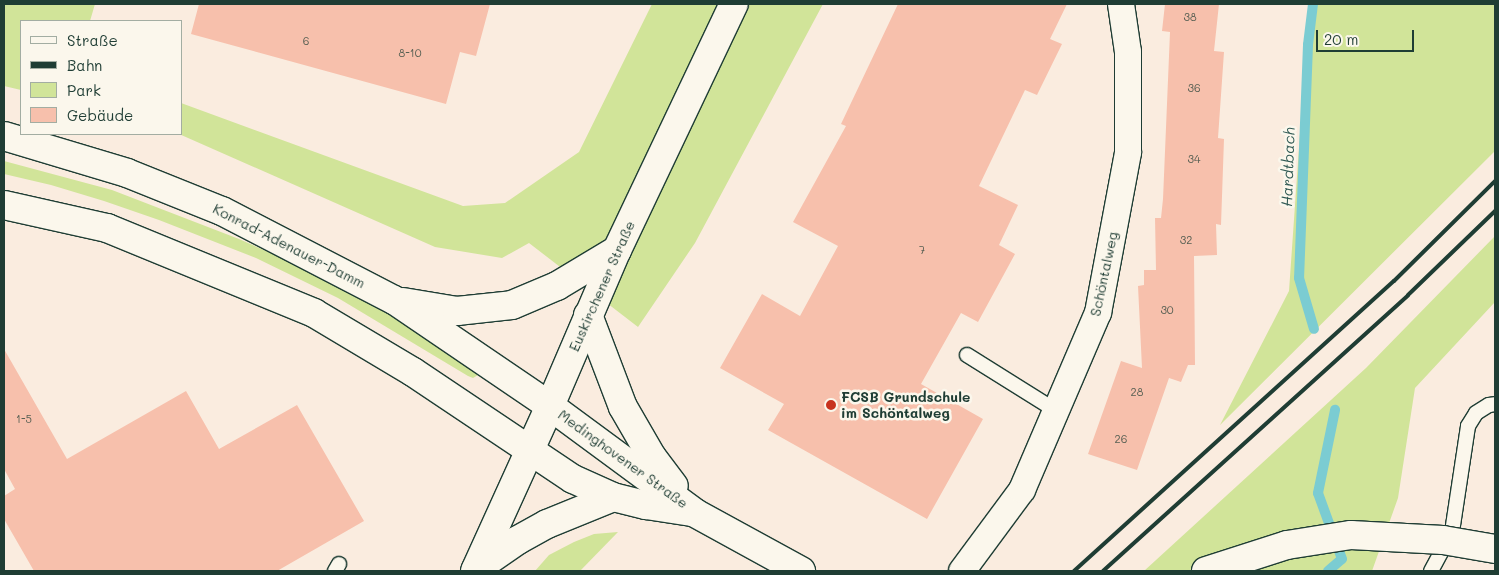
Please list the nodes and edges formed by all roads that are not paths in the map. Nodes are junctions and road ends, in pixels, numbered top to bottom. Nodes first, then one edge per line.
1 (734, 4) edge
2 (1122, 4) edge
3 (4, 136) edge
4 (4, 205) edge
5 (617, 250) junction
6 (394, 300) junction
7 (588, 315) junction
8 (967, 355) dead end
9 (1495, 404) edge
10 (550, 406) junction
11 (1055, 410) junction
12 (530, 450) junction
13 (613, 497) junction
14 (695, 513) junction
15 (1495, 549) edge
16 (475, 570) edge
17 (801, 571) edge
18 (962, 571) edge
19 (1206, 571) edge
20 (1430, 571) edge

1 - 5 main road, Euskirchener Straße
2 - 11 street, Schöntalweg
3 - 6 main road, Konrad-Adenauer-Damm
4 - 12 main road
5 - 6 main road
5 - 7 main road, Euskirchener Straße
6 - 10 main road, Konrad-Adenauer-Damm
7 - 10 main road, Euskirchener Straße
7 - 14 main road
8 - 11 lane
9 - 20 lane
10 - 12 main road, Euskirchener Straße
10 - 14 main road, Medinghovener Straße
11 - 18 street, Schöntalweg
12 - 13 main road, Medinghovener Straße
12 - 16 main road, Euskirchener Straße
13 - 14 main road, Medinghovener Straße
13 - 16 main road
14 - 17 main road, Medinghovener Straße
15 - 19 main road, bridge

